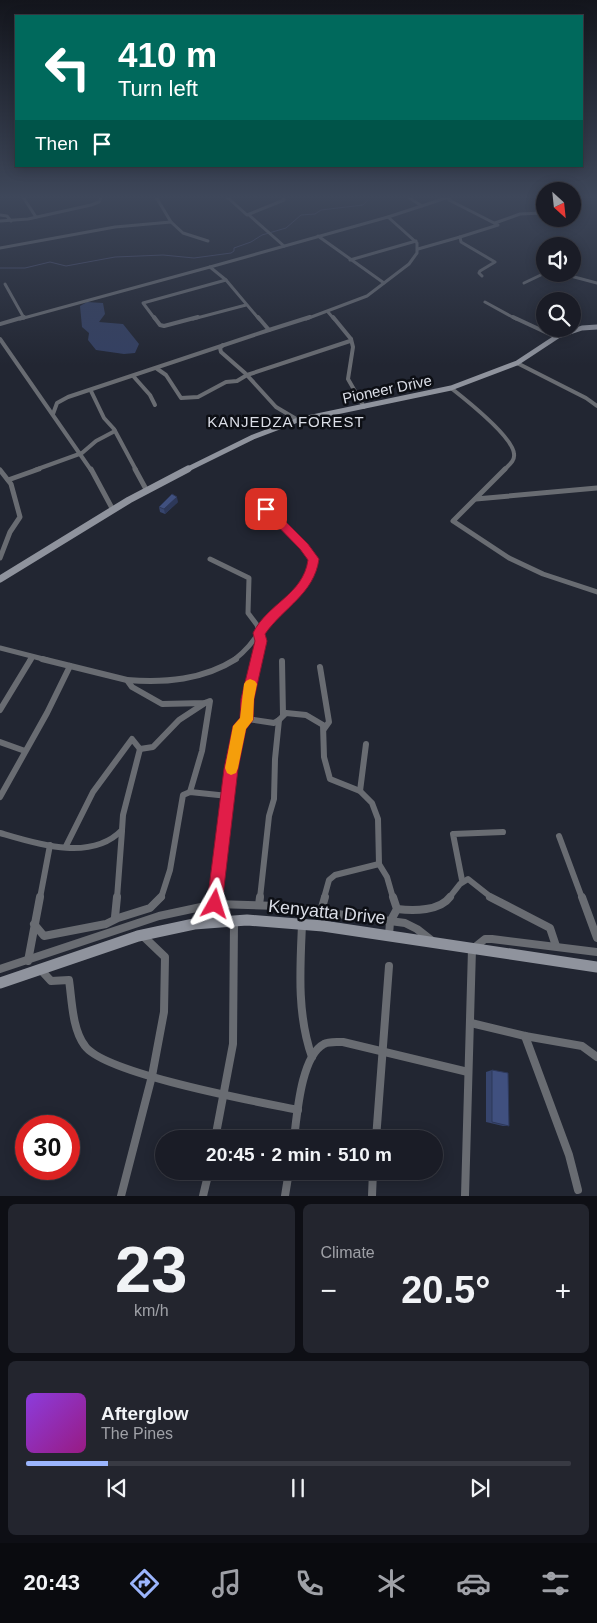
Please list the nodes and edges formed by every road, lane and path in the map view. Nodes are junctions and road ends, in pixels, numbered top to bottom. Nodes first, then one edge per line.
1 (260, 253) edge
2 (340, 253) edge
3 (375, 253) edge
4 (416, 253) edge
5 (480, 253) edge
6 (350, 260) junction
7 (210, 267) junction
8 (482, 276) dead end
9 (536, 277) edge
10 (581, 279) edge
11 (226, 280) junction
12 (384, 283) junction
13 (524, 283) dead end
14 (597, 283) edge
15 (5, 284) dead end
16 (486, 302) dead end
17 (246, 305) junction
18 (328, 312) junction
19 (24, 318) junction
20 (0, 324) edge
21 (597, 327) edge
22 (536, 328) edge
23 (581, 328) edge
24 (269, 330) junction
25 (556, 337) edge
26 (0, 339) edge
27 (351, 339) junction
28 (223, 345) junction
29 (517, 363) junction
30 (156, 368) junction
31 (247, 375) junction
32 (134, 377) junction
33 (451, 388) junction
34 (91, 391) junction
35 (155, 405) dead end
36 (597, 406) edge
37 (364, 407) junction
38 (53, 414) junction
39 (298, 420) junction
40 (115, 431) junction
41 (79, 453) junction
42 (0, 470) edge
43 (8, 480) junction
44 (597, 488) edge
45 (147, 491) junction
46 (475, 499) junction
47 (260, 504) dead end
48 (113, 510) junction
49 (0, 558) edge
50 (210, 559) dead end
51 (0, 579) edge
52 (597, 592) edge
53 (259, 633) junction
54 (0, 648) edge
55 (32, 657) junction
56 (282, 661) dead end
57 (70, 666) junction
58 (320, 667) dead end
59 (127, 680) junction
60 (205, 703) junction
61 (0, 710) edge
62 (281, 718) junction
63 (246, 720) junction
64 (324, 729) junction
65 (0, 742) edge
66 (366, 744) dead end
67 (140, 749) junction
68 (26, 751) junction
69 (360, 791) junction
70 (190, 792) junction
71 (228, 796) junction
72 (0, 797) edge
73 (122, 830) junction
74 (503, 832) dead end
75 (0, 833) edge
76 (559, 836) dead end
77 (50, 845) junction
78 (66, 846) junction
79 (379, 864) junction
80 (462, 880) junction
81 (215, 904) junction
82 (259, 905) junction
83 (397, 909) junction
84 (321, 911) junction
85 (114, 917) junction
86 (234, 921) junction
87 (390, 922) junction
88 (34, 924) junction
89 (302, 925) junction
90 (142, 935) junction
91 (389, 936) junction
92 (597, 938) edge
93 (433, 942) junction
94 (556, 946) junction
95 (473, 947) junction
96 (597, 952) edge
97 (28, 961) junction
98 (389, 966) dead end
99 (597, 967) edge
100 (0, 968) edge
101 (40, 968) junction
102 (0, 983) edge
103 (471, 1023) junction
104 (525, 1036) junction
105 (382, 1050) junction
106 (597, 1056) edge
107 (312, 1057) junction
108 (468, 1072) junction
109 (152, 1076) junction
110 (225, 1095) junction
111 (298, 1110) junction
112 (218, 1130) edge
113 (295, 1130) edge
114 (377, 1130) edge
115 (207, 1180) edge
116 (288, 1180) edge
117 (373, 1180) edge
118 (578, 1190) dead end
119 (121, 1196) edge
120 (204, 1196) edge
121 (285, 1196) edge
122 (372, 1196) edge
123 (465, 1196) edge

1 - 7 street
2 - 6 street
3 - 6 street
4 - 12 street
5 - 8 street
6 - 12 street
7 - 11 street
7 - 19 street
9 - 13 street
10 - 14 street
11 - 17 street
11 - 17 street
12 - 18 street
15 - 19 street
16 - 22 street
17 - 24 street
18 - 24 street
18 - 27 street
19 - 20 street
21 - 23 street, Pioneer Drive
24 - 28 street
25 - 29 street, Pioneer Drive
26 - 38 street
27 - 31 street
27 - 37 street
28 - 30 street
28 - 31 street
29 - 33 street, Pioneer Drive
29 - 36 street
30 - 31 street
30 - 32 street
31 - 39 street
32 - 34 street
32 - 35 street
33 - 37 street, Pioneer Drive
33 - 46 street
34 - 38 street
34 - 40 street
37 - 39 street, Pioneer Drive
38 - 41 street
39 - 45 street, Pioneer Drive
40 - 41 street
40 - 45 street
41 - 43 street
41 - 48 street
42 - 43 street
43 - 49 street
44 - 46 street
45 - 48 street, Pioneer Drive
46 - 52 street
47 - 53 street
48 - 51 street, Pioneer Drive
50 - 53 street
53 - 59 street
53 - 63 street
54 - 55 street
55 - 57 street
55 - 61 street
56 - 62 street
57 - 59 street
57 - 68 street
58 - 64 street
59 - 60 street
60 - 67 street
60 - 70 street
62 - 63 street
62 - 64 street
62 - 82 street
63 - 71 street
64 - 69 street
65 - 68 street
66 - 69 street
67 - 73 street
67 - 78 street
68 - 72 street
69 - 79 street
70 - 71 street
70 - 85 street
71 - 81 street
73 - 78 street
73 - 85 street
74 - 80 street
75 - 77 street
76 - 92 street
77 - 78 street
77 - 88 street
79 - 83 street
79 - 84 street
80 - 83 street
80 - 94 street
81 - 82 street
81 - 97 street
82 - 84 street
83 - 87 street
84 - 87 street
85 - 88 street
86 - 89 street, Kenyatta Drive
86 - 90 street, Kenyatta Drive
86 - 110 street
87 - 91 street
87 - 93 street
88 - 97 street
89 - 91 street, Kenyatta Drive
89 - 107 street
90 - 101 street, Kenyatta Drive
90 - 109 street
91 - 93 street, Kenyatta Drive
93 - 95 street, Kenyatta Drive
94 - 95 street
94 - 96 street
95 - 99 street, Kenyatta Drive
95 - 103 street
97 - 100 street
98 - 105 street
101 - 102 street, Kenyatta Drive
101 - 109 street
103 - 104 street
103 - 108 street
104 - 106 street
104 - 118 street
105 - 107 street
105 - 108 street
105 - 114 street
107 - 111 street
108 - 123 street
109 - 110 street
109 - 119 street
110 - 111 street
110 - 112 street
111 - 113 street
115 - 120 street
116 - 121 street
117 - 122 street

